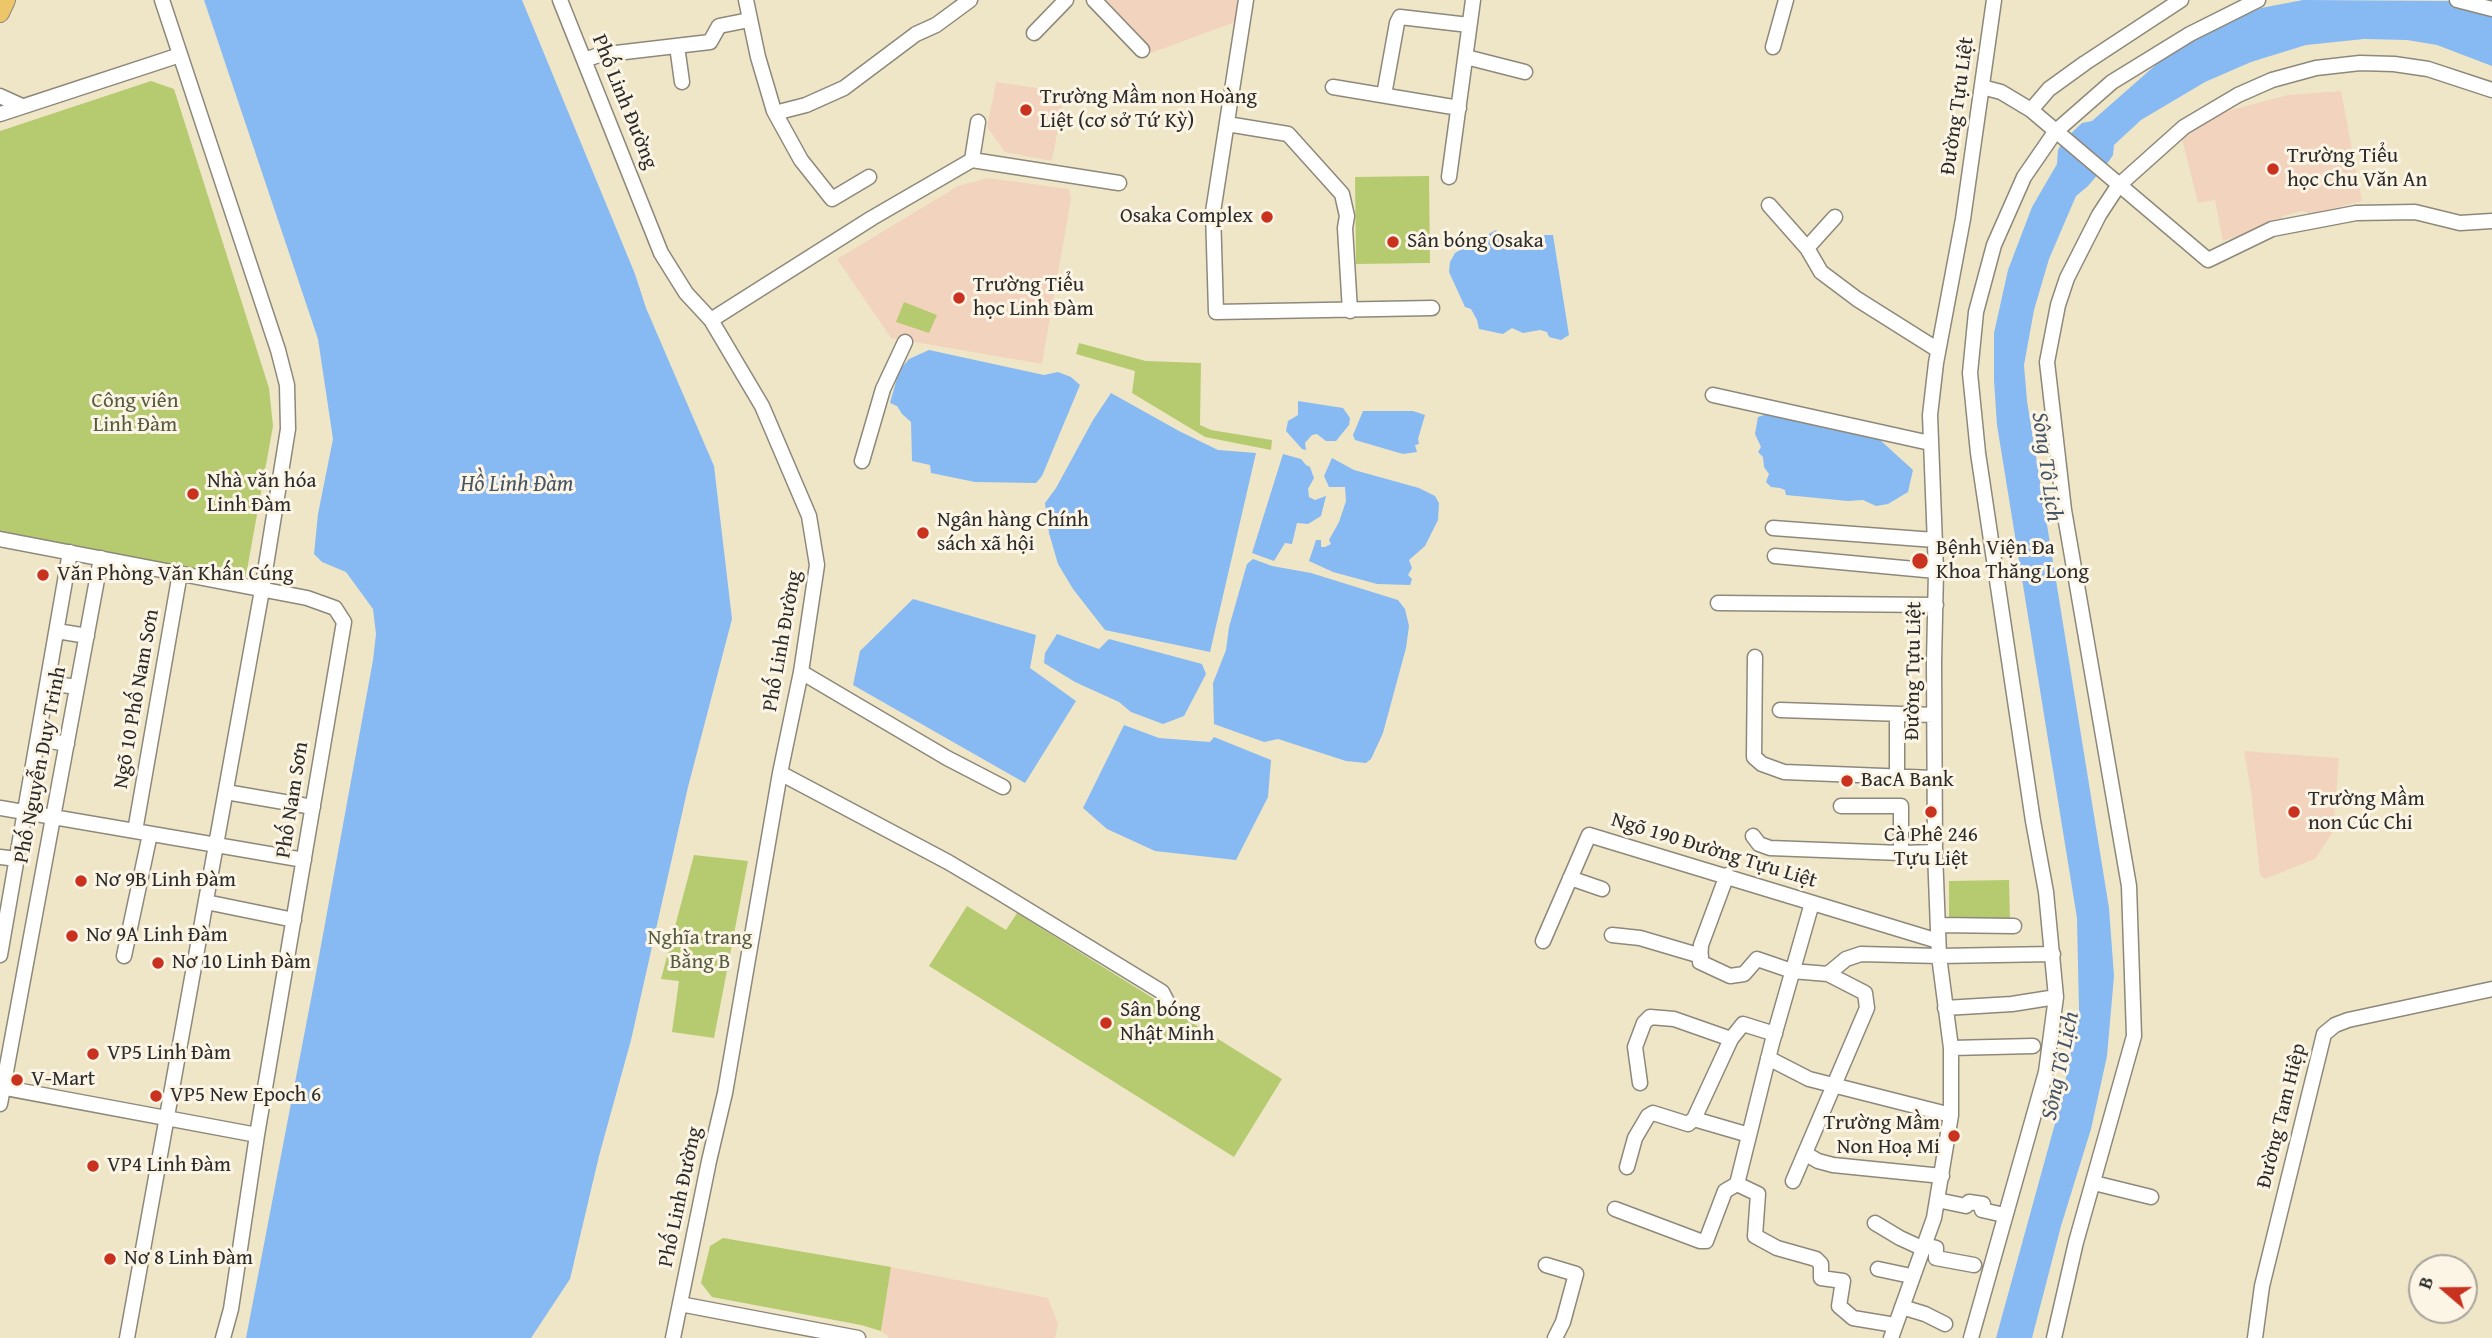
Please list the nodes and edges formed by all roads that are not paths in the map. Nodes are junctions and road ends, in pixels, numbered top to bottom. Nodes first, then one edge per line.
1 (6, 0) edge
2 (162, 0) edge
3 (560, 0) edge
4 (746, 0) edge
5 (970, 0) edge
6 (1066, 0) edge
7 (1094, 0) edge
8 (1246, 0) edge
9 (1473, 0) edge
10 (1786, 0) edge
11 (1994, 0) edge
12 (2181, 0) edge
13 (2258, 0) edge
14 (2457, 0) edge
15 (2492, 9) edge
16 (0, 13) edge
17 (749, 20) junction
18 (1469, 25) junction
19 (1034, 33) dead end
20 (677, 46) junction
21 (1773, 47) dead end
22 (1142, 50) dead end
23 (180, 55) junction
24 (1466, 57) junction
25 (584, 60) junction
26 (1525, 72) dead end
27 (682, 82) dead end
28 (1334, 87) dead end
29 (1982, 87) junction
30 (2492, 90) edge
31 (1384, 95) junction
32 (0, 96) edge
33 (22, 106) junction
34 (1459, 108) junction
35 (2031, 110) junction
36 (775, 113) junction
37 (0, 114) edge
38 (978, 122) dead end
39 (1227, 124) junction
40 (2059, 135) junction
41 (972, 160) junction
42 (869, 177) dead end
43 (1449, 177) dead end
44 (2114, 182) junction
45 (1119, 183) dead end
46 (1769, 205) dead end
47 (1835, 217) dead end
48 (2492, 220) edge
49 (1807, 248) junction
50 (1432, 308) dead end
51 (1350, 311) junction
52 (711, 320) junction
53 (905, 342) dead end
54 (1938, 350) junction
55 (1713, 395) dead end
56 (1930, 443) junction
57 (862, 461) dead end
58 (1773, 528) dead end
59 (0, 540) edge
60 (1935, 540) junction
61 (70, 552) junction
62 (1775, 556) dead end
63 (101, 558) junction
64 (1936, 571) junction
65 (180, 573) junction
66 (262, 590) junction
67 (1718, 603) dead end
68 (1936, 606) junction
69 (57, 631) junction
70 (87, 636) junction
71 (1755, 657) dead end
72 (801, 672) junction
73 (48, 683) junction
74 (77, 687) junction
75 (1780, 710) dead end
76 (1897, 714) junction
77 (1934, 715) junction
78 (38, 739) junction
79 (67, 744) junction
80 (780, 773) junction
81 (1897, 776) junction
82 (1933, 778) junction
83 (1003, 787) dead end
84 (226, 792) junction
85 (1840, 806) dead end
86 (313, 807) junction
87 (0, 808) edge
88 (26, 813) junction
89 (53, 817) junction
90 (135, 831) junction
91 (150, 834) junction
92 (1753, 836) dead end
93 (216, 844) junction
94 (1935, 852) junction
95 (1901, 853) junction
96 (0, 857) edge
97 (17, 859) junction
98 (304, 860) junction
99 (1727, 876) junction
100 (1570, 878) junction
101 (1602, 889) dead end
102 (206, 902) junction
103 (1812, 904) junction
104 (294, 919) junction
105 (1938, 925) junction
106 (2014, 926) dead end
107 (1612, 935) dead end
108 (1543, 941) dead end
109 (1938, 941) junction
110 (2053, 954) junction
111 (0, 955) edge
112 (124, 956) dead end
113 (1701, 956) junction
114 (1939, 956) junction
115 (1793, 971) junction
116 (1828, 974) junction
117 (2492, 989) edge
118 (2056, 997) junction
119 (1945, 1008) junction
120 (1171, 1009) dead end
121 (1775, 1034) junction
122 (1731, 1039) junction
123 (2033, 1046) dead end
124 (1951, 1048) junction
125 (1768, 1058) junction
126 (1640, 1083) dead end
127 (1833, 1086) junction
128 (2, 1087) edge
129 (0, 1104) edge
130 (1951, 1115) junction
131 (167, 1118) junction
132 (1694, 1119) junction
133 (257, 1135) junction
134 (1749, 1135) junction
135 (1806, 1154) junction
136 (1628, 1167) dead end
137 (1942, 1176) junction
138 (1793, 1181) dead end
139 (2094, 1183) junction
140 (1737, 1184) junction
141 (2151, 1197) dead end
142 (1937, 1200) junction
143 (1615, 1209) dead end
144 (2004, 1215) junction
145 (1875, 1223) dead end
146 (1924, 1247) junction
147 (1546, 1265) dead end
148 (1974, 1265) dead end
149 (1878, 1269) dead end
150 (1911, 1276) junction
151 (680, 1304) junction
152 (1902, 1307) junction
153 (1945, 1324) dead end
154 (1893, 1332) edge
155 (127, 1338) edge
156 (223, 1338) edge
157 (673, 1338) edge
158 (858, 1338) edge
159 (1555, 1338) edge
160 (1971, 1338) edge
161 (2053, 1338) edge
162 (2255, 1338) edge

1 - 16 main road
2 - 23 street
3 - 25 street, Phố Linh Đường
4 - 17 street
5 - 36 street
6 - 19 street
7 - 22 street
8 - 39 street
9 - 18 street
10 - 21 street
11 - 29 street, Đường Tựu Liệt
12 - 35 street
13 - 40 street
14 - 15 street
17 - 20 street
17 - 36 street
18 - 24 street
18 - 31 street
20 - 25 street
20 - 27 street
23 - 33 street
23 - 66 street
24 - 26 street
24 - 34 street
25 - 52 street, Phố Linh Đường
28 - 31 street
29 - 35 street
29 - 54 street, Đường Tựu Liệt
30 - 44 street
31 - 34 street
32 - 33 street
33 - 37 street
34 - 43 street
35 - 40 street
36 - 42 street
38 - 41 street
39 - 51 street
39 - 51 street
40 - 44 street
40 - 110 street
41 - 45 street
41 - 52 street
44 - 48 street
44 - 139 street
46 - 49 street
47 - 49 street
49 - 54 street
50 - 51 street
52 - 72 street, Phố Linh Đường
53 - 57 street
54 - 56 street, Đường Tựu Liệt
55 - 56 street
56 - 60 street, Đường Tựu Liệt
58 - 60 street
59 - 61 street, Phố Nam Sơn
60 - 64 street, Đường Tựu Liệt
61 - 63 street, Phố Nam Sơn
61 - 69 street, Phố Nguyễn Duy Trinh
62 - 64 street
63 - 65 street, Phố Nam Sơn
63 - 70 street, Phố Nguyễn Duy Trinh
64 - 68 street, Đường Tựu Liệt
65 - 66 street, Phố Nam Sơn
65 - 90 street, Ngõ 10 Phố Nam Sơn
66 - 84 street
66 - 86 street, Phố Nam Sơn
67 - 68 street
68 - 77 street, Đường Tựu Liệt
69 - 70 street
69 - 73 street, Phố Nguyễn Duy Trinh
70 - 74 street, Phố Nguyễn Duy Trinh
71 - 81 street
72 - 80 street, Phố Linh Đường
72 - 83 street
73 - 74 street
73 - 78 street, Phố Nguyễn Duy Trinh
74 - 79 street, Phố Nguyễn Duy Trinh
75 - 76 street
76 - 77 street
76 - 81 street
77 - 82 street, Đường Tựu Liệt
78 - 79 street
78 - 88 street, Phố Nguyễn Duy Trinh
79 - 89 street, Phố Nguyễn Duy Trinh
80 - 120 street
80 - 151 street, Phố Linh Đường
81 - 82 street
82 - 94 street, Đường Tựu Liệt
84 - 86 street
84 - 93 street
85 - 95 street
86 - 98 street, Phố Nam Sơn
87 - 88 street
88 - 89 street
88 - 97 street, Phố Nguyễn Duy Trinh
89 - 90 street
89 - 128 street, Phố Nguyễn Duy Trinh
90 - 91 street
91 - 93 street
91 - 112 street
92 - 95 street
93 - 98 street
93 - 102 street
94 - 95 street
94 - 105 street, Đường Tựu Liệt
96 - 97 street
97 - 111 street, Phố Nguyễn Duy Trinh
98 - 104 street, Phố Nam Sơn
99 - 100 street, Ngõ 190 Đường Tựu Liệt
99 - 103 street, Ngõ 190 Đường Tựu Liệt
99 - 113 street
100 - 101 street
100 - 108 street, Ngõ 190 Đường Tựu Liệt
102 - 104 street
102 - 131 street
103 - 109 street, Ngõ 190 Đường Tựu Liệt
103 - 115 street
104 - 133 street, Phố Nam Sơn
105 - 106 street
105 - 109 street, Đường Tựu Liệt
107 - 113 street
109 - 114 street, Đường Tựu Liệt
110 - 114 street
110 - 118 street
113 - 115 street
114 - 116 street
114 - 119 street, Đường Tựu Liệt
115 - 116 street
115 - 121 street
116 - 127 street
117 - 162 street, Đường Tam Hiệp
118 - 119 street
118 - 144 street
119 - 124 street, Đường Tựu Liệt
121 - 122 street
121 - 125 street
122 - 126 street
122 - 132 street
123 - 124 street
124 - 130 street, Đường Tựu Liệt
125 - 127 street
125 - 134 street
127 - 130 street
127 - 135 street
128 - 129 street, Phố Nguyễn Duy Trinh
128 - 131 street
130 - 137 street, Đường Tựu Liệt
131 - 133 street
131 - 155 street
132 - 134 street
132 - 136 street
133 - 156 street, Phố Nam Sơn
134 - 140 street
135 - 137 street
135 - 138 street
137 - 142 street, Đường Tựu Liệt
139 - 141 street
139 - 161 street
140 - 143 street
140 - 154 street
142 - 144 street
142 - 146 street, Đường Tựu Liệt
144 - 160 street
145 - 146 street
146 - 148 street
146 - 150 street, Đường Tựu Liệt
147 - 159 street
149 - 150 street
150 - 152 street, Đường Tựu Liệt
151 - 157 street, Phố Linh Đường
151 - 158 street
152 - 153 street
152 - 154 street, Đường Tựu Liệt

